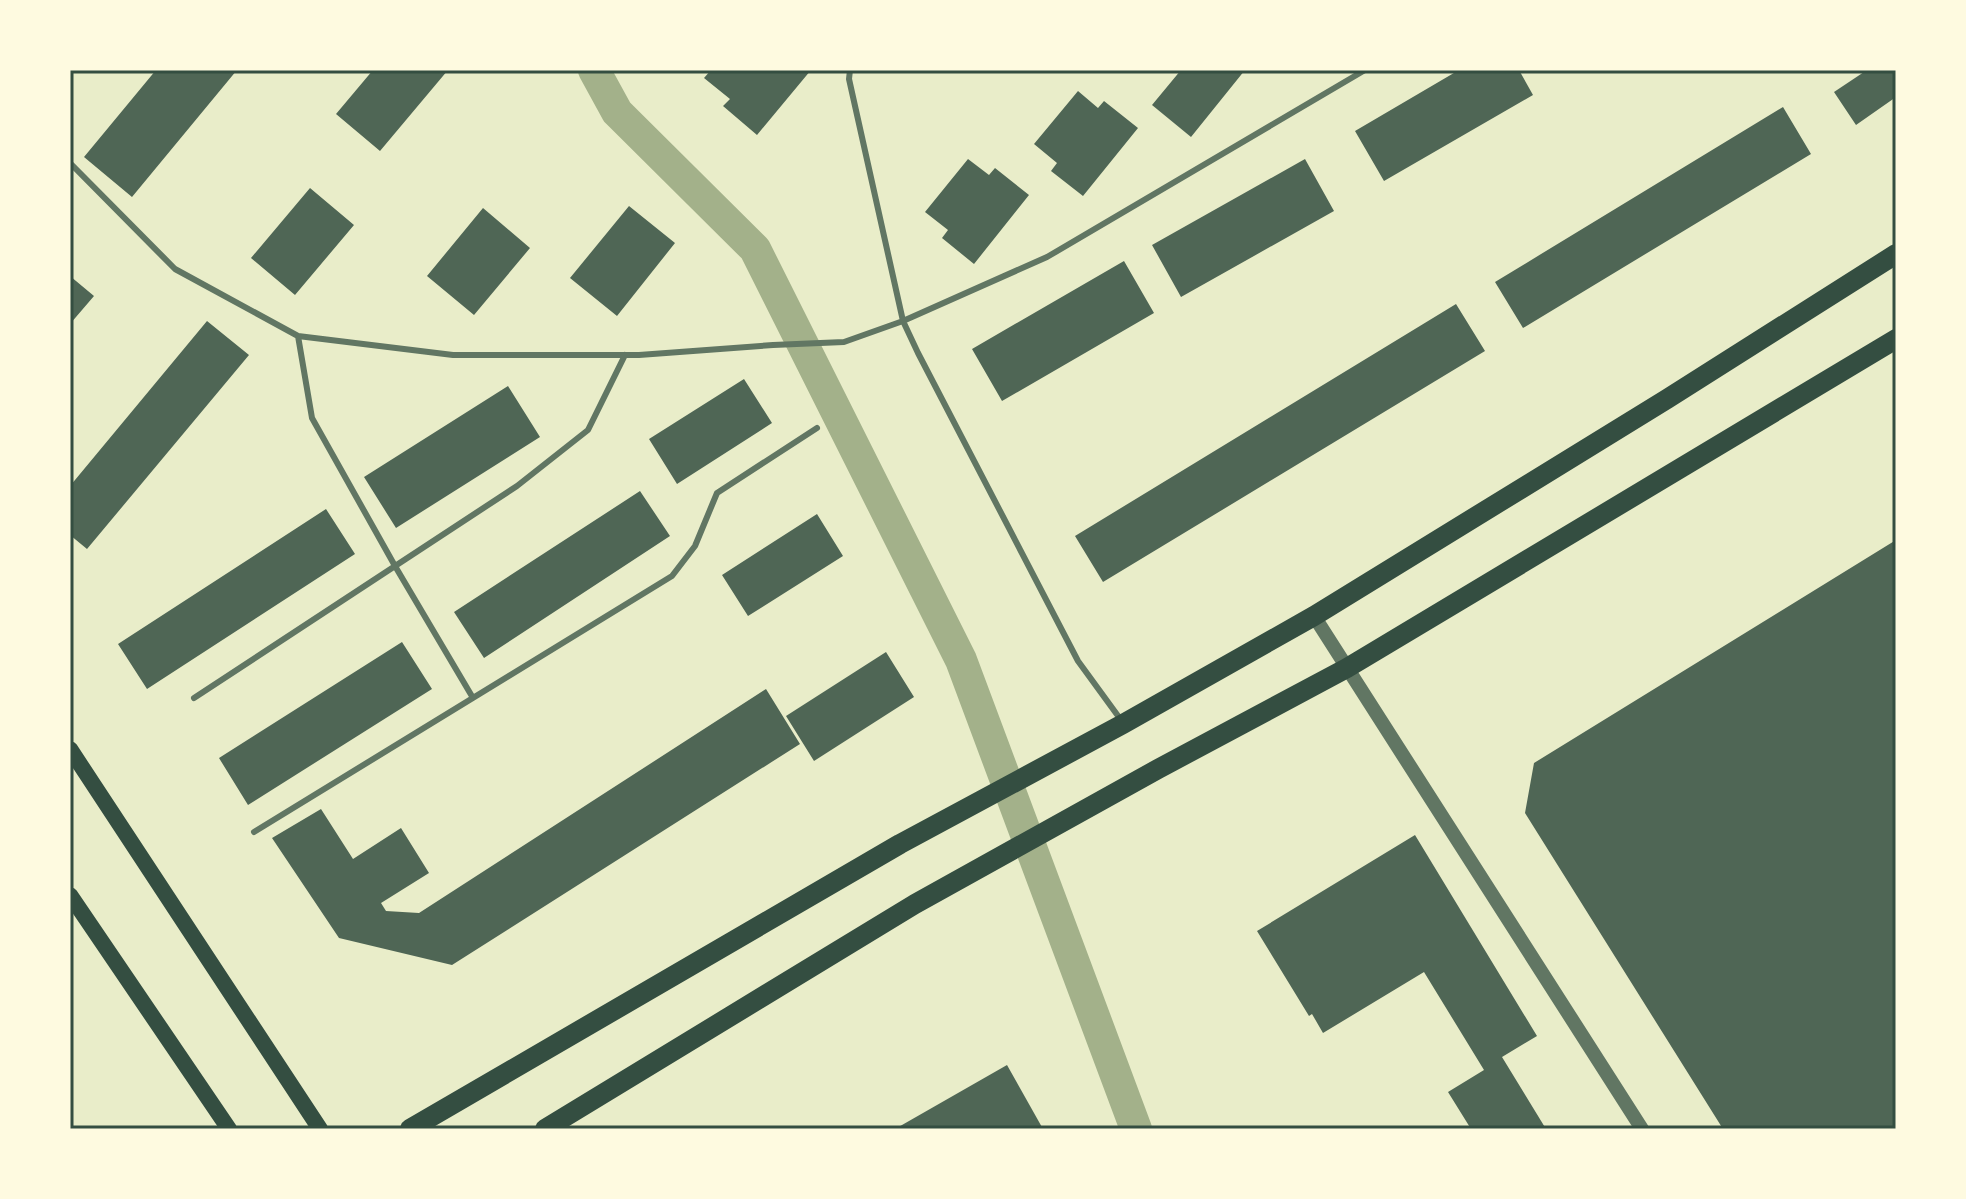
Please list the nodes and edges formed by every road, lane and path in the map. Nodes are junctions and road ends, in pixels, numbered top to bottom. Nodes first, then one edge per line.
1 (850, 70) edge
2 (1365, 70) edge
3 (70, 163) edge
4 (1896, 254) edge
5 (903, 321) junction
6 (298, 336) junction
7 (1896, 339) edge
8 (625, 355) junction
9 (817, 428) dead end
10 (395, 566) junction
11 (1314, 616) junction
12 (1347, 668) junction
13 (194, 698) dead end
14 (473, 698) junction
15 (1123, 724) junction
16 (70, 749) edge
17 (254, 832) dead end
18 (70, 895) edge
19 (229, 1129) edge
20 (320, 1129) edge
21 (410, 1129) edge
22 (545, 1129) edge
23 (1642, 1129) edge

1 - 5 lane
2 - 5 lane
3 - 6 lane
4 - 11 main road
5 - 8 lane
5 - 15 lane
6 - 8 lane
6 - 10 lane
7 - 12 main road
8 - 10 lane
9 - 14 lane
10 - 13 lane
10 - 14 lane
11 - 12 street
11 - 15 main road
12 - 22 main road
12 - 23 street
14 - 17 lane
15 - 21 main road
16 - 20 main road
18 - 19 main road

